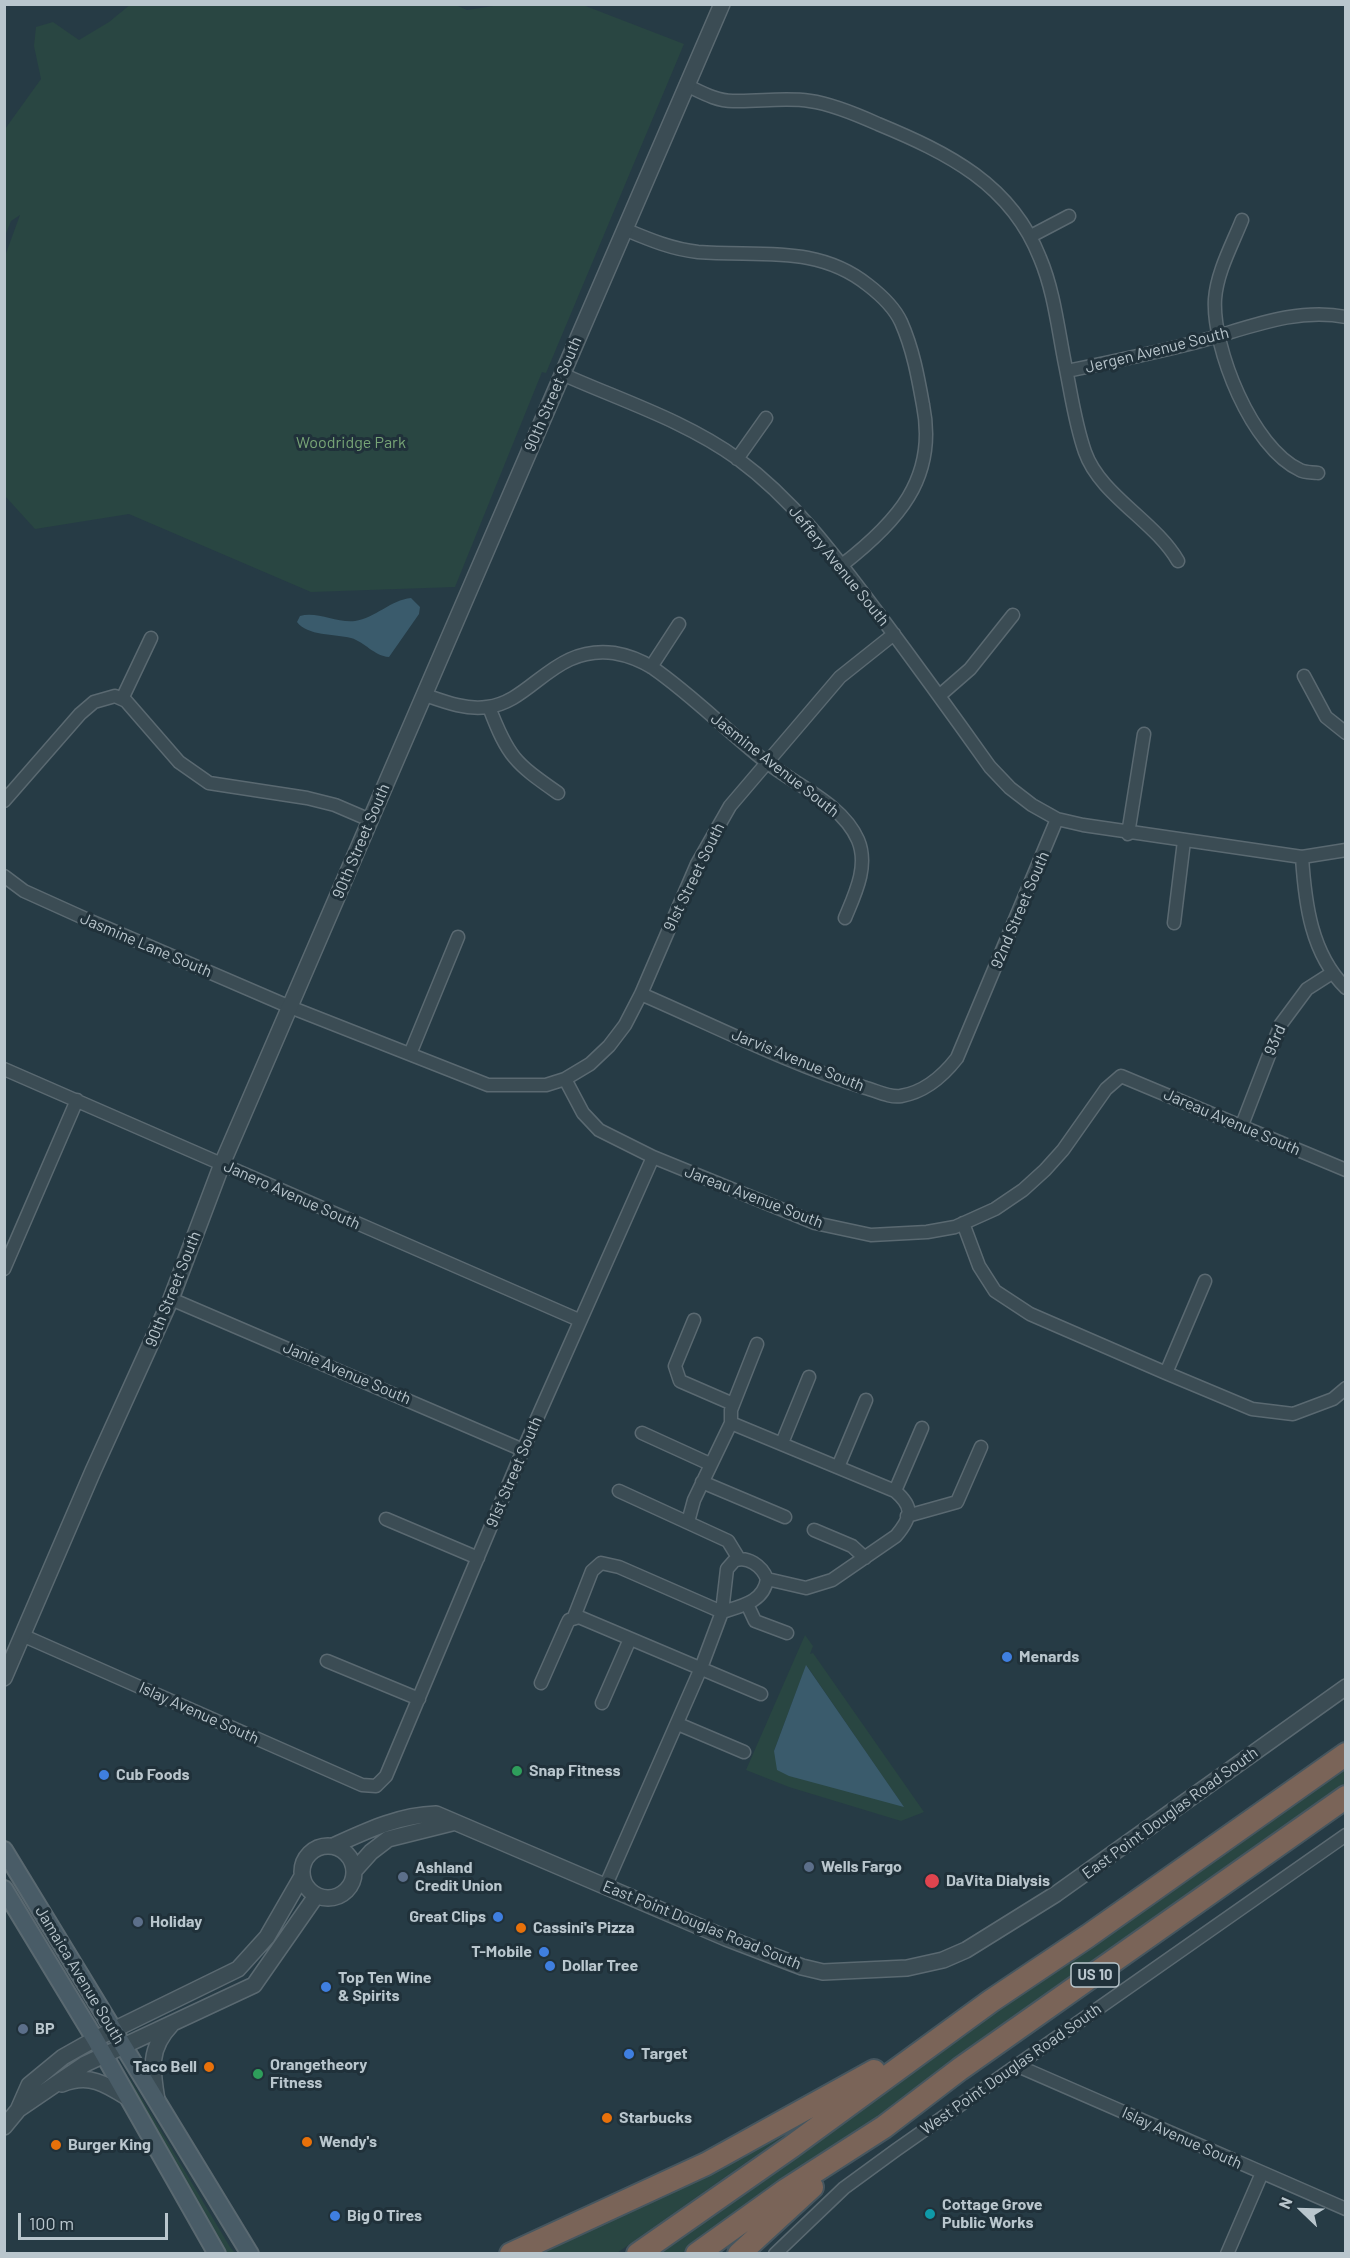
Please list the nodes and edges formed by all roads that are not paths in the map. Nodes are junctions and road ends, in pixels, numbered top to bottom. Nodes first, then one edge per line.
1 (722, 4) edge
2 (686, 84) junction
3 (1069, 216) dead end
4 (1242, 220) dead end
5 (624, 229) junction
6 (1031, 236) junction
7 (1346, 317) edge
8 (1220, 336) junction
9 (1067, 371) junction
10 (562, 374) junction
11 (766, 418) dead end
12 (737, 459) junction
13 (1318, 473) dead end
14 (1178, 561) dead end
15 (843, 566) junction
16 (1013, 615) dead end
17 (679, 624) dead end
18 (894, 634) junction
19 (151, 638) dead end
20 (651, 667) junction
21 (1304, 676) dead end
22 (425, 695) junction
23 (939, 696) junction
24 (122, 699) junction
25 (489, 707) junction
26 (1346, 733) edge
27 (1144, 734) dead end
28 (766, 763) junction
29 (558, 793) dead end
30 (4, 801) edge
31 (1058, 819) junction
32 (370, 820) junction
33 (1128, 834) junction
34 (1184, 841) junction
35 (1346, 850) edge
36 (1302, 857) junction
37 (4, 876) edge
38 (845, 918) dead end
39 (1174, 923) dead end
40 (458, 937) dead end
41 (1332, 973) junction
42 (1346, 988) edge
43 (641, 994) junction
44 (981, 1000) joint
45 (290, 1007) junction
46 (410, 1054) junction
47 (4, 1069) edge
48 (565, 1079) junction
49 (77, 1100) junction
50 (1242, 1125) junction
51 (653, 1157) junction
52 (222, 1164) junction
53 (1346, 1170) edge
54 (963, 1223) junction
55 (4, 1269) edge
56 (1205, 1281) dead end
57 (171, 1299) junction
58 (579, 1320) junction
59 (694, 1320) dead end
60 (757, 1344) dead end
61 (1166, 1373) junction
62 (809, 1377) dead end
63 (1346, 1388) edge
64 (866, 1400) dead end
65 (733, 1404) junction
66 (731, 1423) junction
67 (922, 1428) dead end
68 (642, 1433) dead end
69 (782, 1443) junction
70 (981, 1447) dead end
71 (523, 1450) junction
72 (710, 1464) junction
73 (838, 1467) junction
74 (702, 1482) junction
75 (619, 1491) dead end
76 (895, 1491) junction
77 (907, 1516) junction
78 (785, 1517) dead end
79 (386, 1520) dead end
80 (688, 1522) junction
81 (814, 1530) dead end
82 (478, 1558) junction
83 (865, 1558) junction
84 (739, 1559) junction
85 (767, 1578) junction
86 (747, 1604) junction
87 (722, 1612) junction
88 (574, 1617) junction
89 (787, 1634) dead end
90 (24, 1636) junction
91 (630, 1639) junction
92 (327, 1661) dead end
93 (701, 1668) junction
94 (4, 1678) edge
95 (541, 1683) dead end
96 (1346, 1687) edge
97 (761, 1694) dead end
98 (419, 1699) junction
99 (602, 1703) dead end
100 (678, 1724) junction
101 (744, 1752) dead end
102 (1346, 1754) edge
103 (376, 1786) joint
104 (1346, 1797) edge
105 (452, 1823) junction
106 (1346, 1835) edge
107 (333, 1846) junction
108 (4, 1850) edge
109 (354, 1871) junction
110 (301, 1878) junction
111 (605, 1887) junction
112 (4, 1889) edge
113 (316, 1896) junction
114 (991, 2001) junction
115 (175, 2022) junction
116 (113, 2030) junction
117 (95, 2039) junction
118 (123, 2046) junction
119 (103, 2055) junction
120 (1018, 2066) junction
121 (43, 2093) junction
122 (128, 2098) junction
123 (157, 2100) junction
124 (18, 2110) junction
125 (4, 2127) edge
126 (844, 2153) junction
127 (1262, 2173) junction
128 (1346, 2209) edge
129 (217, 2253) edge
130 (250, 2253) edge
131 (511, 2253) edge
132 (638, 2253) edge
133 (697, 2253) edge
134 (739, 2253) edge
135 (775, 2253) edge
136 (1227, 2253) edge

1 - 2 street, 90th Street South
2 - 5 street, 90th Street South
2 - 6 street, Jergen Avenue South
3 - 6 street
4 - 8 street
5 - 10 street, 90th Street South
5 - 15 street
6 - 9 street, Jergen Avenue South
7 - 8 street, Jergen Avenue South
8 - 9 street, Jergen Avenue South
8 - 13 street
9 - 14 street
10 - 12 street, Jeffery Avenue South
10 - 22 street, 90th Street South
11 - 12 street
12 - 15 street, Jeffery Avenue South
15 - 18 street, Jeffery Avenue South
16 - 23 street
17 - 20 street
18 - 23 street, Jeffery Avenue South
18 - 28 street, 91st Street South
19 - 24 street
20 - 25 street, Jasmine Avenue South
20 - 28 street, Jasmine Avenue South
21 - 26 street
22 - 25 street, Jasmine Avenue South
22 - 32 street, 90th Street South
23 - 31 street, Jeffery Avenue South
24 - 30 street
24 - 32 street
25 - 29 street
27 - 33 street
28 - 38 street, Jasmine Avenue South
28 - 43 street, 91st Street South
31 - 33 street, Jeffery Avenue South
31 - 44 street, 92nd Street South
32 - 45 street, 90th Street South
33 - 34 street, Jeffery Avenue South
34 - 36 street, Jeffery Avenue South
34 - 39 street
35 - 36 street, Jeffery Avenue South
36 - 41 street
37 - 45 street, Jasmine Lane South
40 - 46 street
41 - 42 street
41 - 50 street, 93rd
43 - 44 street, Jarvis Avenue South
43 - 48 street, 91st Street South
45 - 46 street
45 - 52 street, 90th Street South
46 - 48 street
47 - 49 street, Janero Avenue South
48 - 51 street, Jareau Avenue South
49 - 52 street, Janero Avenue South
49 - 55 street
50 - 53 street, Jareau Avenue South
50 - 54 street, Jareau Avenue South
51 - 54 street, Jareau Avenue South
51 - 58 street, 91st Street South
52 - 57 street, 90th Street South
52 - 58 street, Janero Avenue South
54 - 61 street
56 - 61 street
57 - 71 street, Janie Avenue South
57 - 90 street, 90th Street South
58 - 71 street, 91st Street South
59 - 65 street
60 - 65 street
61 - 63 street
62 - 69 street
64 - 73 street
65 - 66 street
66 - 69 street
66 - 72 street
67 - 76 street
68 - 72 street
69 - 73 street
70 - 77 street
71 - 82 street, 91st Street South
72 - 74 street
73 - 76 street
74 - 78 street
74 - 80 street
75 - 80 street
76 - 77 street
77 - 83 street
79 - 82 street
80 - 84 street
81 - 83 street
82 - 98 street, 91st Street South
83 - 85 street
84 - 85 street
84 - 87 street
85 - 86 street
86 - 87 street
86 - 89 street
87 - 88 street
87 - 93 street
88 - 91 street
88 - 95 street
90 - 94 street, 90th Street South
90 - 103 street, Islay Avenue South
91 - 93 street
91 - 99 street
92 - 98 street
93 - 97 street
93 - 100 street
96 - 111 street, East Point Douglas Road South
98 - 103 street, 91st Street South
100 - 101 street
100 - 111 street
102 - 114 highway, US 10
104 - 126 highway, US 10
105 - 107 street, East Point Douglas Road South
105 - 109 street
105 - 111 street, East Point Douglas Road South
106 - 120 street, West Point Douglas Road South
107 - 109 street
107 - 110 street
108 - 116 main road, Jamaica Avenue South
109 - 113 street
110 - 113 street
110 - 116 street
112 - 117 main road, Jamaica Avenue South
113 - 115 street
114 - 131 highway
114 - 132 highway, US 10
115 - 118 street
115 - 123 street
116 - 117 street
116 - 118 main road, Jamaica Avenue South
117 - 119 main road, Jamaica Avenue South
117 - 124 street
118 - 119 street
118 - 123 main road, Jamaica Avenue South
119 - 121 street
119 - 122 main road, Jamaica Avenue South
120 - 127 street, Islay Avenue South
120 - 135 street, West Point Douglas Road South
121 - 122 street
121 - 124 street
122 - 129 main road, Jamaica Avenue South
123 - 130 main road, Jamaica Avenue South
124 - 125 street
126 - 133 highway, US 10
126 - 134 highway
127 - 128 street, Islay Avenue South
127 - 136 street

